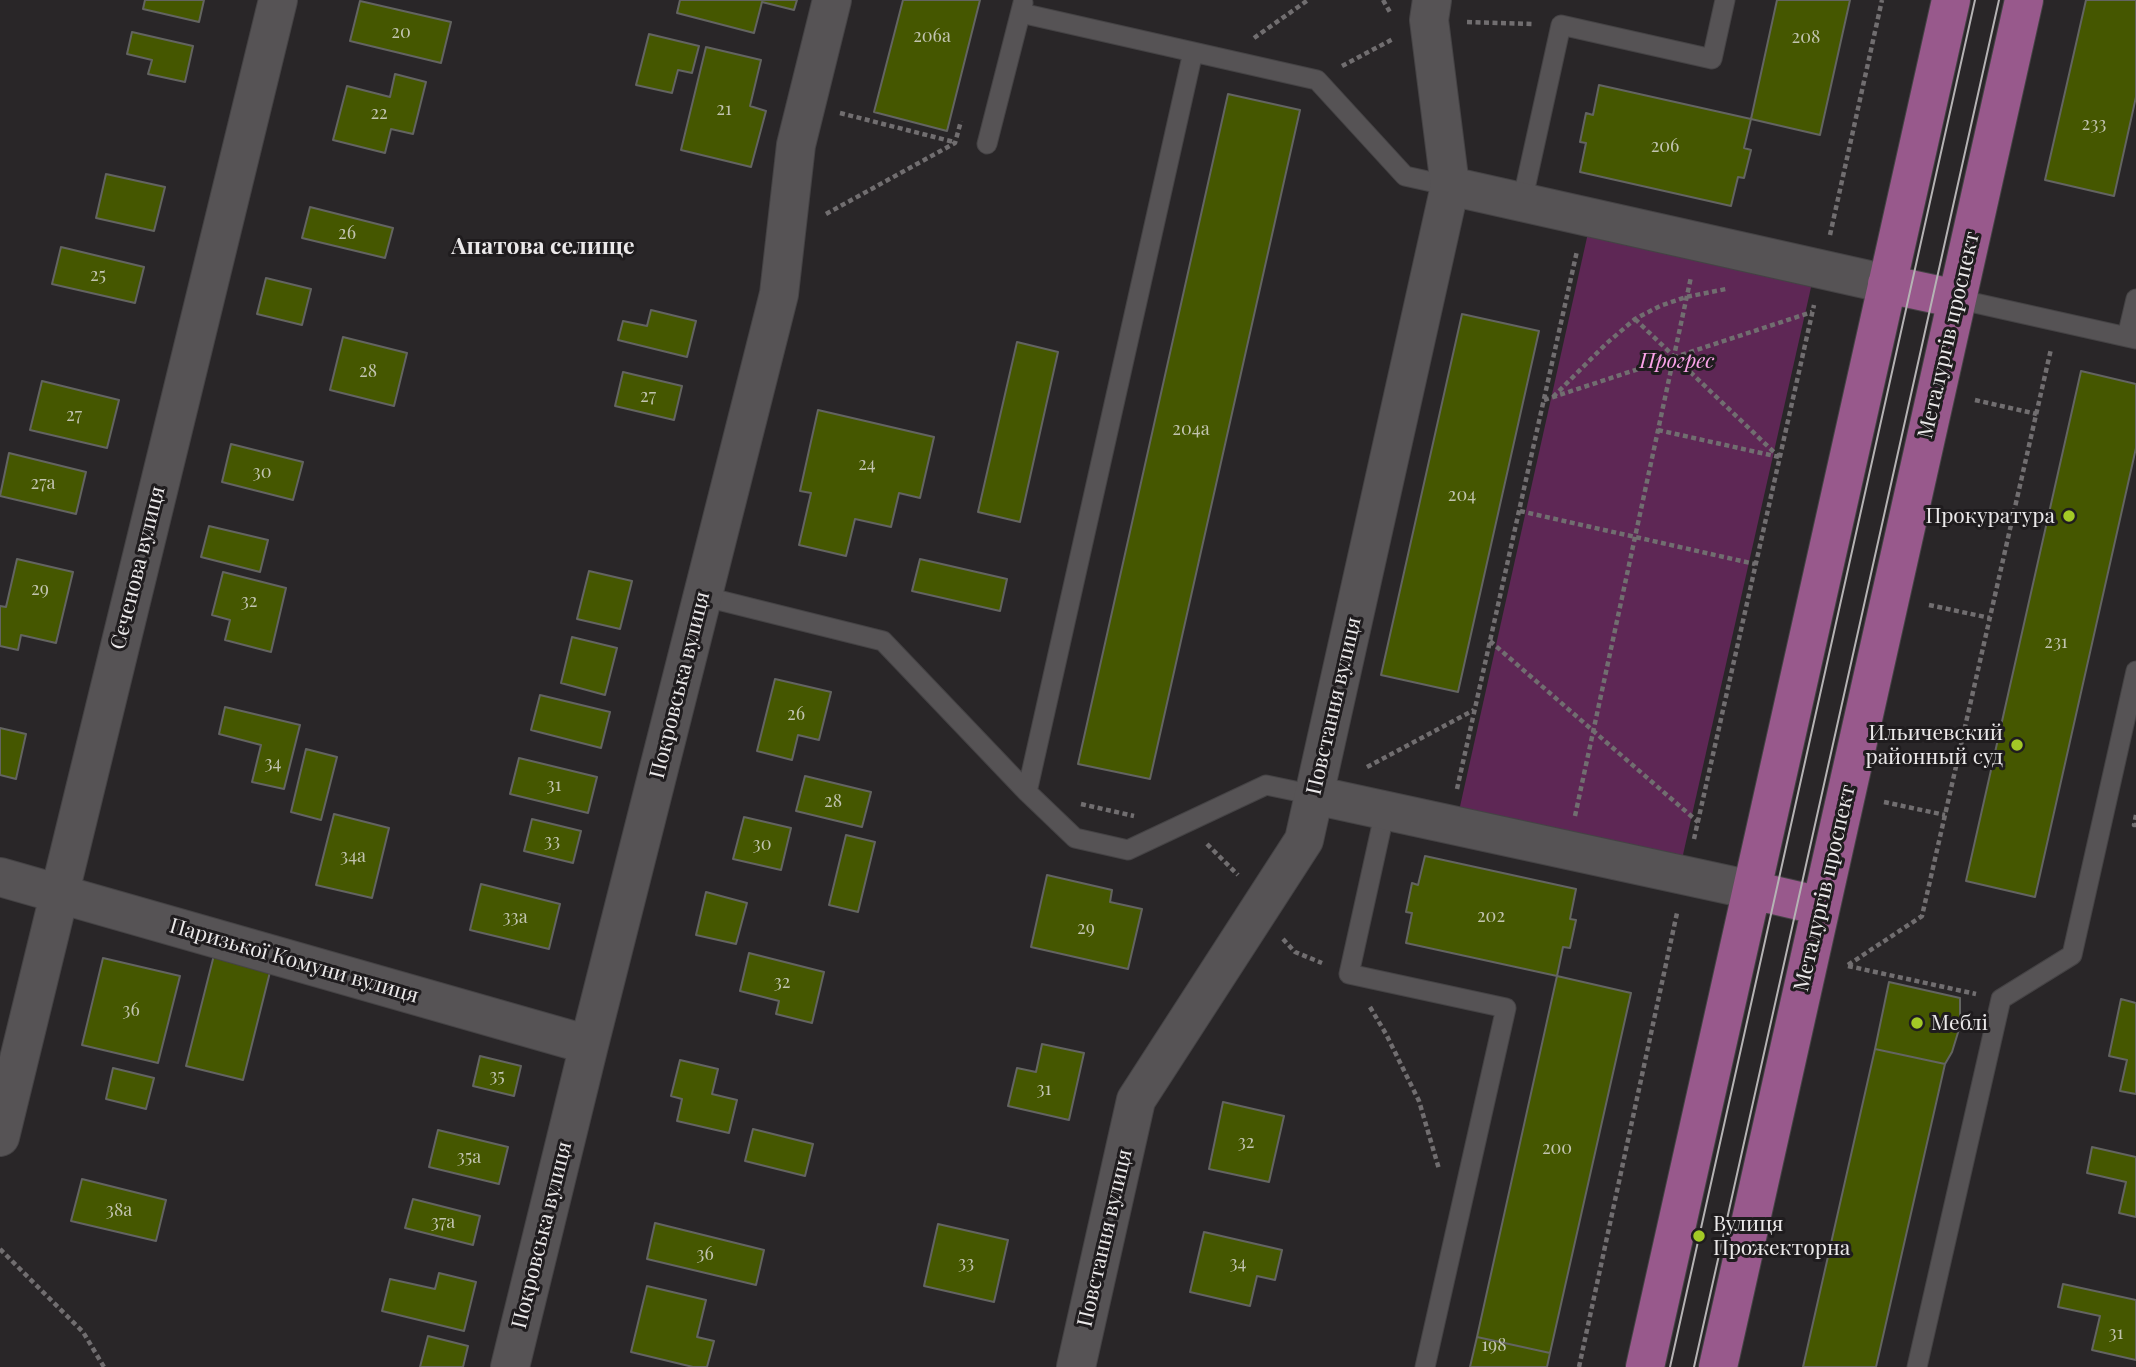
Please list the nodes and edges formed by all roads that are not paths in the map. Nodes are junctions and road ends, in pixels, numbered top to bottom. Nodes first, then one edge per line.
1 (278, 0) edge
2 (832, 0) edge
3 (1725, 0) edge
4 (1951, 0) edge
5 (2024, 0) edge
6 (1022, 6) edge
7 (1431, 10) edge
8 (1193, 52) junction
9 (987, 144) dead end
10 (1450, 186) junction
11 (1522, 202) junction
12 (1888, 284) junction
13 (1957, 299) junction
14 (2136, 299) edge
15 (2132, 338) edge
16 (702, 596) junction
17 (2136, 671) edge
18 (1027, 792) junction
19 (1314, 795) junction
20 (1385, 811) junction
21 (0, 877) edge
22 (1752, 890) junction
23 (58, 894) junction
24 (1821, 906) junction
25 (589, 1045) junction
26 (0, 1137) edge
27 (510, 1367) edge
28 (1076, 1367) edge
29 (1426, 1367) edge
30 (1645, 1367) edge
31 (1718, 1367) edge
32 (1917, 1367) edge

1 - 23 street, Сєченова вулиця
2 - 16 street, Покровська вулиця
3 - 11 lane
4 - 12 main road
5 - 13 main road, Металургів проспект
6 - 8 lane
6 - 9 lane
7 - 10 street, Повстання вулиця
8 - 10 lane
8 - 18 lane
10 - 11 street
10 - 19 street, Повстання вулиця
11 - 12 street
12 - 13 main road
12 - 22 main road
13 - 15 lane
13 - 24 main road, Металургів проспект
14 - 15 lane
16 - 18 lane
16 - 25 street, Покровська вулиця
17 - 32 lane
18 - 19 lane
19 - 20 street
19 - 28 street, Повстання вулиця
20 - 22 street
20 - 29 lane
21 - 23 street, Паризької Комуни вулиця
22 - 24 main road
22 - 30 main road
23 - 25 street, Паризької Комуни вулиця
23 - 26 street, Сєченова вулиця
24 - 31 main road, Металургів проспект
25 - 27 street, Покровська вулиця

